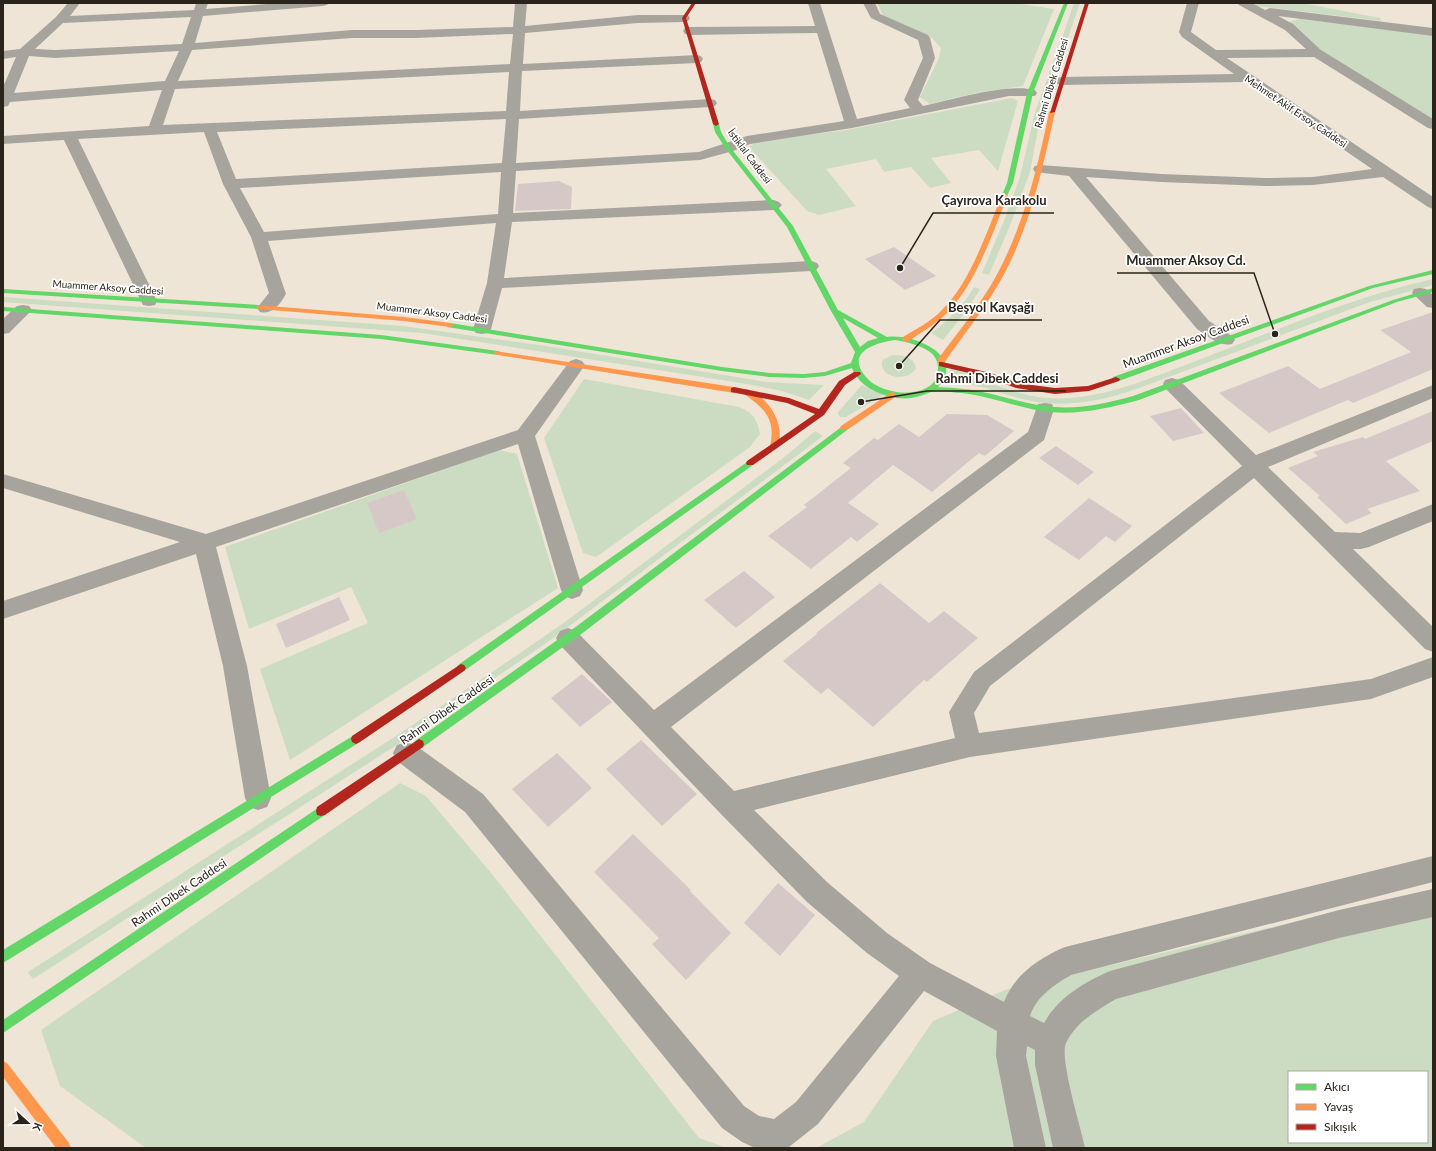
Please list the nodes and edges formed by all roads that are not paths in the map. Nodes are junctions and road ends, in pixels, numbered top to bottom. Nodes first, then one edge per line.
1 (74, 3) edge
2 (323, 3) edge
3 (521, 3) edge
4 (694, 3) edge
5 (814, 3) edge
6 (869, 3) edge
7 (1066, 3) edge
8 (1087, 3) edge
9 (1193, 3) edge
10 (1243, 3) edge
11 (200, 8) edge
12 (1259, 11) junction
13 (684, 18) junction
14 (60, 20) junction
15 (822, 29) junction
16 (519, 30) junction
17 (689, 31) junction
18 (1433, 32) edge
19 (187, 47) junction
20 (24, 52) junction
21 (1316, 53) junction
22 (1213, 54) junction
23 (3, 55) edge
24 (697, 59) junction
25 (516, 67) junction
26 (1248, 78) junction
27 (1062, 81) junction
28 (170, 85) junction
29 (1030, 93) junction
30 (4, 101) edge
31 (710, 103) junction
32 (919, 110) junction
33 (513, 115) junction
34 (852, 124) junction
35 (1433, 125) edge
36 (209, 128) junction
37 (155, 130) junction
38 (70, 137) junction
39 (3, 140) edge
40 (728, 148) junction
41 (509, 166) junction
42 (1040, 169) junction
43 (1386, 172) junction
44 (1075, 173) junction
45 (230, 184) junction
46 (1433, 204) edge
47 (774, 205) junction
48 (505, 218) junction
49 (259, 237) junction
50 (811, 266) junction
51 (1433, 272) edge
52 (495, 283) junction
53 (3, 291) edge
54 (1429, 295) edge
55 (149, 300) junction
56 (266, 308) junction
57 (3, 309) edge
58 (23, 310) junction
59 (834, 311) junction
60 (3, 329) edge
61 (482, 329) junction
62 (885, 339) junction
63 (906, 339) junction
64 (1226, 340) junction
65 (859, 352) junction
66 (942, 363) junction
67 (576, 365) junction
68 (854, 365) junction
69 (857, 374) junction
70 (1172, 384) junction
71 (932, 389) junction
72 (1433, 391) edge
73 (746, 392) junction
74 (892, 395) junction
75 (1045, 409) junction
76 (821, 413) junction
77 (852, 422) junction
78 (525, 435) junction
79 (774, 446) junction
80 (1256, 467) junction
81 (3, 481) edge
82 (1433, 512) edge
83 (1329, 540) junction
84 (204, 541) junction
85 (572, 590) junction
86 (3, 610) edge
87 (568, 638) junction
88 (1433, 642) edge
89 (1433, 667) edge
90 (654, 725) junction
91 (970, 746) junction
92 (406, 753) junction
93 (258, 798) junction
94 (729, 804) junction
95 (1433, 869) edge
96 (1433, 903) edge
97 (3, 957) edge
98 (920, 972) junction
99 (1012, 1023) junction
100 (3, 1028) edge
101 (1050, 1042) junction
102 (3, 1067) edge
103 (64, 1148) edge
104 (1030, 1148) edge
105 (1069, 1148) edge

1 - 14 street
2 - 11 street
3 - 16 street
4 - 13 main road
5 - 15 street
6 - 32 street
7 - 29 main road, Rahmi Dibek Caddesi
8 - 27 main road, Rahmi Dibek Caddesi
9 - 22 street, Mehmet Akif Ersoy Caddesi
10 - 12 street
11 - 14 street
11 - 19 street
12 - 18 street
12 - 21 street
13 - 16 street
13 - 17 main road, İstiklal Caddesi
14 - 20 street
15 - 17 street
15 - 34 street
16 - 19 street
16 - 25 street
17 - 24 main road, İstiklal Caddesi
19 - 20 street
19 - 28 street
20 - 23 street
20 - 30 street
21 - 22 street
21 - 35 street
22 - 26 street, Mehmet Akif Ersoy Caddesi
24 - 25 street
24 - 31 main road, İstiklal Caddesi
25 - 28 street
25 - 33 street
26 - 27 street
26 - 43 street, Mehmet Akif Ersoy Caddesi
27 - 42 main road, Rahmi Dibek Caddesi
28 - 30 street
28 - 37 street
29 - 32 street
29 - 63 main road, Rahmi Dibek Caddesi
31 - 33 street
31 - 40 main road, İstiklal Caddesi
32 - 34 street
33 - 36 street
33 - 41 street
34 - 40 street
36 - 37 street
36 - 45 street
37 - 38 street
38 - 39 street
38 - 55 street
40 - 41 street
40 - 47 main road, İstiklal Caddesi
41 - 45 street
41 - 48 street
42 - 44 street
42 - 66 main road, Rahmi Dibek Caddesi
43 - 44 street
43 - 46 street, Mehmet Akif Ersoy Caddesi
44 - 64 street
45 - 49 street
47 - 48 street
47 - 50 main road, İstiklal Caddesi
48 - 49 street
48 - 52 street
49 - 56 street
50 - 52 street
50 - 59 main road, İstiklal Caddesi
51 - 64 main road, Muammer Aksoy Caddesi
52 - 61 street
53 - 55 main road, Muammer Aksoy Caddesi
54 - 70 main road
55 - 56 main road, Muammer Aksoy Caddesi
56 - 61 main road, Muammer Aksoy Caddesi
57 - 58 main road
58 - 60 street
58 - 67 main road
59 - 62 main road
59 - 65 main road, İstiklal Caddesi
61 - 68 main road, Muammer Aksoy Caddesi
62 - 63 main road
62 - 65 main road
63 - 66 main road
64 - 66 main road, Muammer Aksoy Caddesi
65 - 68 main road
66 - 71 main road, Rahmi Dibek Caddesi
67 - 73 main road
67 - 78 street
68 - 69 main road
69 - 74 main road
69 - 76 main road
70 - 75 main road
70 - 80 street
71 - 74 main road
71 - 75 main road
72 - 80 street
73 - 76 main road
73 - 79 main road
74 - 77 main road, Rahmi Dibek Caddesi
75 - 90 street
76 - 77 main road
76 - 79 main road
77 - 87 main road, Rahmi Dibek Caddesi
78 - 84 street
78 - 85 street
79 - 85 main road
80 - 83 street
80 - 91 street
81 - 84 street
82 - 83 street
83 - 88 street
84 - 86 street
84 - 93 street
85 - 93 main road
87 - 90 street
87 - 92 main road, Rahmi Dibek Caddesi
89 - 91 street
90 - 94 street
91 - 94 street
92 - 98 street
92 - 100 main road, Rahmi Dibek Caddesi
93 - 97 main road
94 - 98 street
95 - 99 street
96 - 101 street
98 - 99 street
99 - 101 street
99 - 104 street
101 - 105 street
102 - 103 main road

